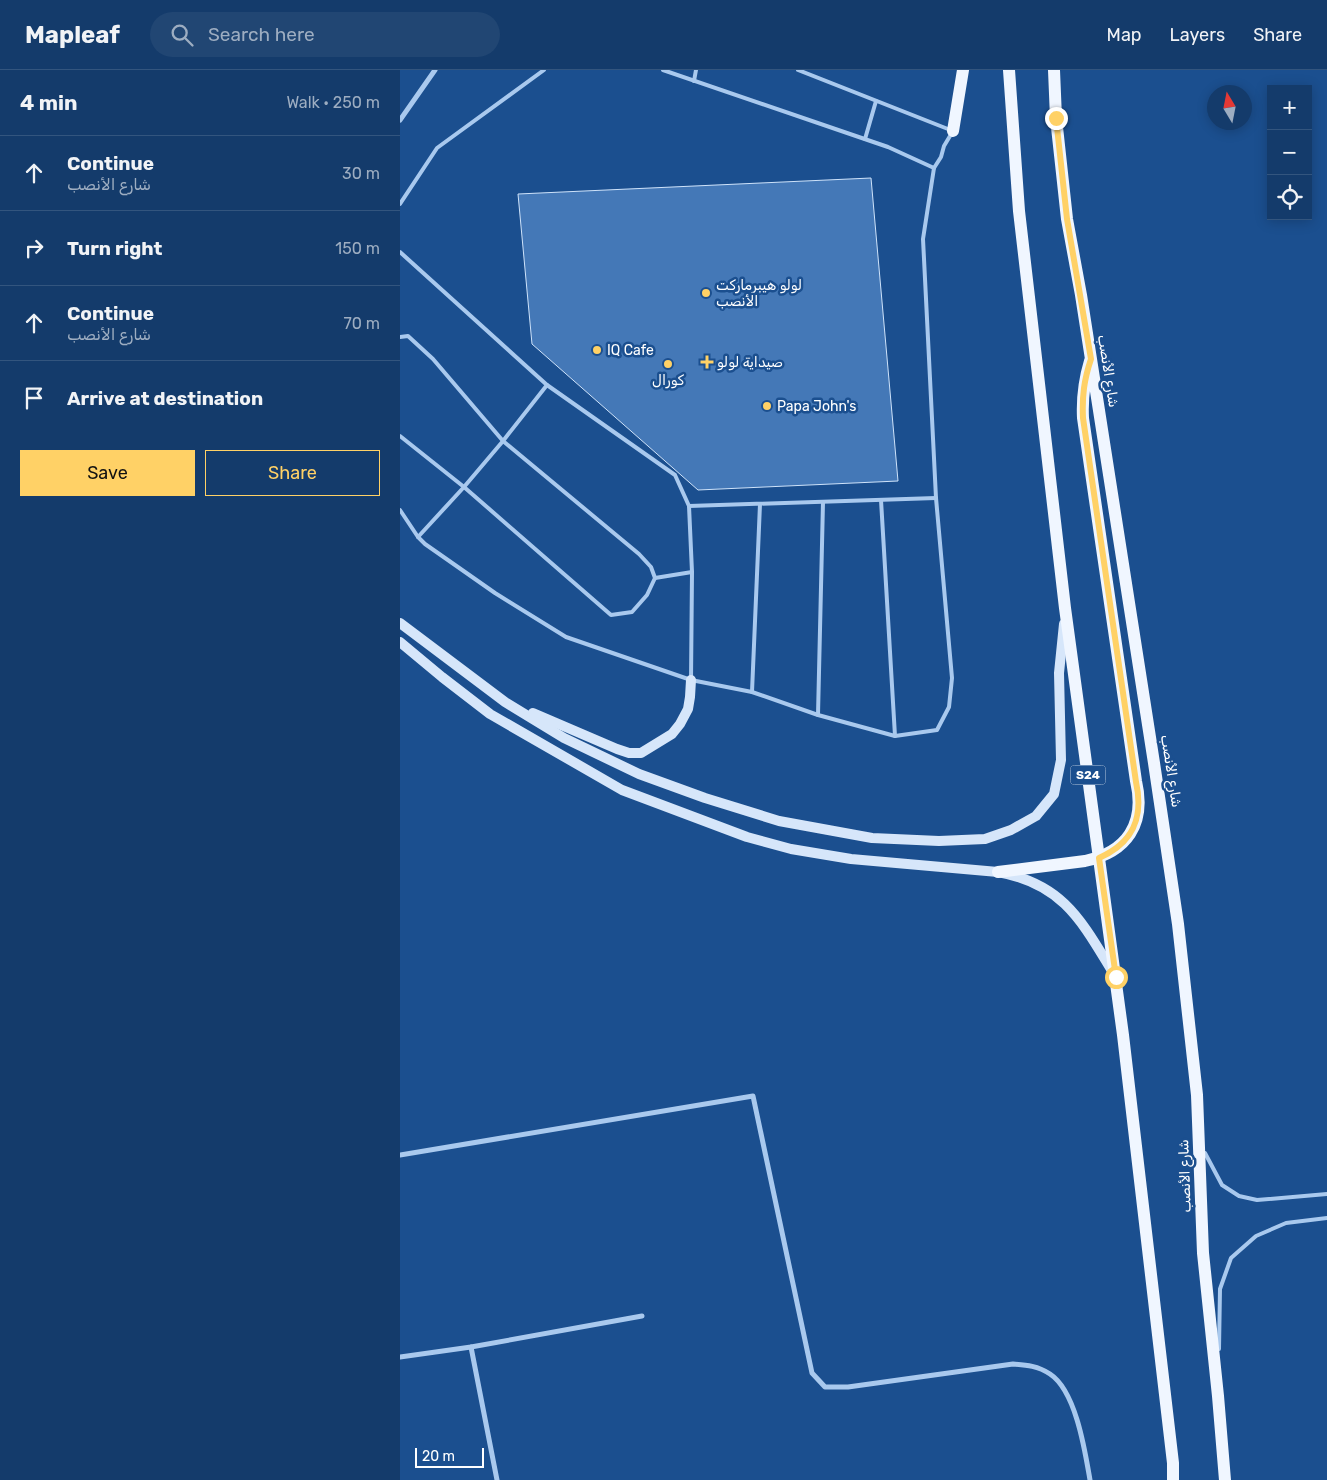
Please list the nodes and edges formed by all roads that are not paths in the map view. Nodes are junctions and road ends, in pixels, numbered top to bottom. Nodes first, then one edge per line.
1 (435, 70) edge
2 (544, 70) edge
3 (663, 70) edge
4 (696, 70) edge
5 (798, 70) edge
6 (963, 70) edge
7 (1009, 70) edge
8 (1054, 70) edge
9 (694, 81) junction
10 (876, 101) junction
11 (400, 120) edge
12 (953, 131) junction
13 (865, 140) junction
14 (934, 168) junction
15 (400, 204) edge
16 (400, 252) edge
17 (400, 337) edge
18 (1091, 359) junction
19 (547, 384) junction
20 (400, 436) edge
21 (503, 441) junction
22 (464, 488) junction
23 (936, 498) junction
24 (881, 500) junction
25 (823, 502) junction
26 (760, 504) junction
27 (689, 506) junction
28 (400, 510) edge
29 (418, 537) junction
30 (692, 572) junction
31 (655, 578) junction
32 (1065, 608) junction
33 (400, 623) edge
34 (400, 642) edge
35 (691, 680) junction
36 (752, 692) junction
37 (505, 702) junction
38 (818, 715) junction
39 (895, 736) junction
40 (1099, 858) junction
41 (998, 872) junction
42 (1116, 977) junction
43 (1197, 1095) junction
44 (400, 1155) edge
45 (1327, 1194) edge
46 (1327, 1218) edge
47 (642, 1316) dead end
48 (471, 1347) junction
49 (400, 1357) edge
50 (1218, 1396) junction
51 (497, 1480) edge
52 (1090, 1480) edge
53 (1173, 1480) edge
54 (1225, 1480) edge

1 - 11 street
2 - 15 lane
3 - 9 lane
4 - 9 lane
5 - 10 lane
6 - 12 main road
7 - 32 main road, S24
8 - 18 main road, شارع الأنصب
9 - 13 lane
10 - 12 lane
10 - 13 lane
12 - 14 lane
13 - 14 lane
14 - 23 lane
16 - 19 lane
17 - 21 lane
18 - 40 main road
18 - 43 main road, شارع الأنصب
19 - 21 lane
19 - 27 lane
20 - 22 lane
21 - 22 lane
21 - 31 lane
22 - 29 lane
22 - 31 lane
23 - 24 lane
23 - 39 lane
24 - 25 lane
24 - 39 lane
25 - 26 lane
25 - 38 lane
26 - 27 lane
26 - 36 lane
27 - 30 lane
28 - 29 lane
29 - 35 lane
30 - 31 lane
30 - 35 lane
32 - 37 main road
32 - 40 main road, S24
33 - 37 main road
34 - 41 main road
35 - 36 lane
35 - 37 main road
36 - 38 lane
38 - 39 lane
40 - 41 main road
40 - 42 main road, S24
41 - 42 main road
42 - 53 main road, S24
43 - 45 lane
43 - 50 main road, شارع الأنصب
44 - 52 street
46 - 50 lane
47 - 48 street
48 - 49 street
48 - 51 street
50 - 54 main road, شارع الأنصب

